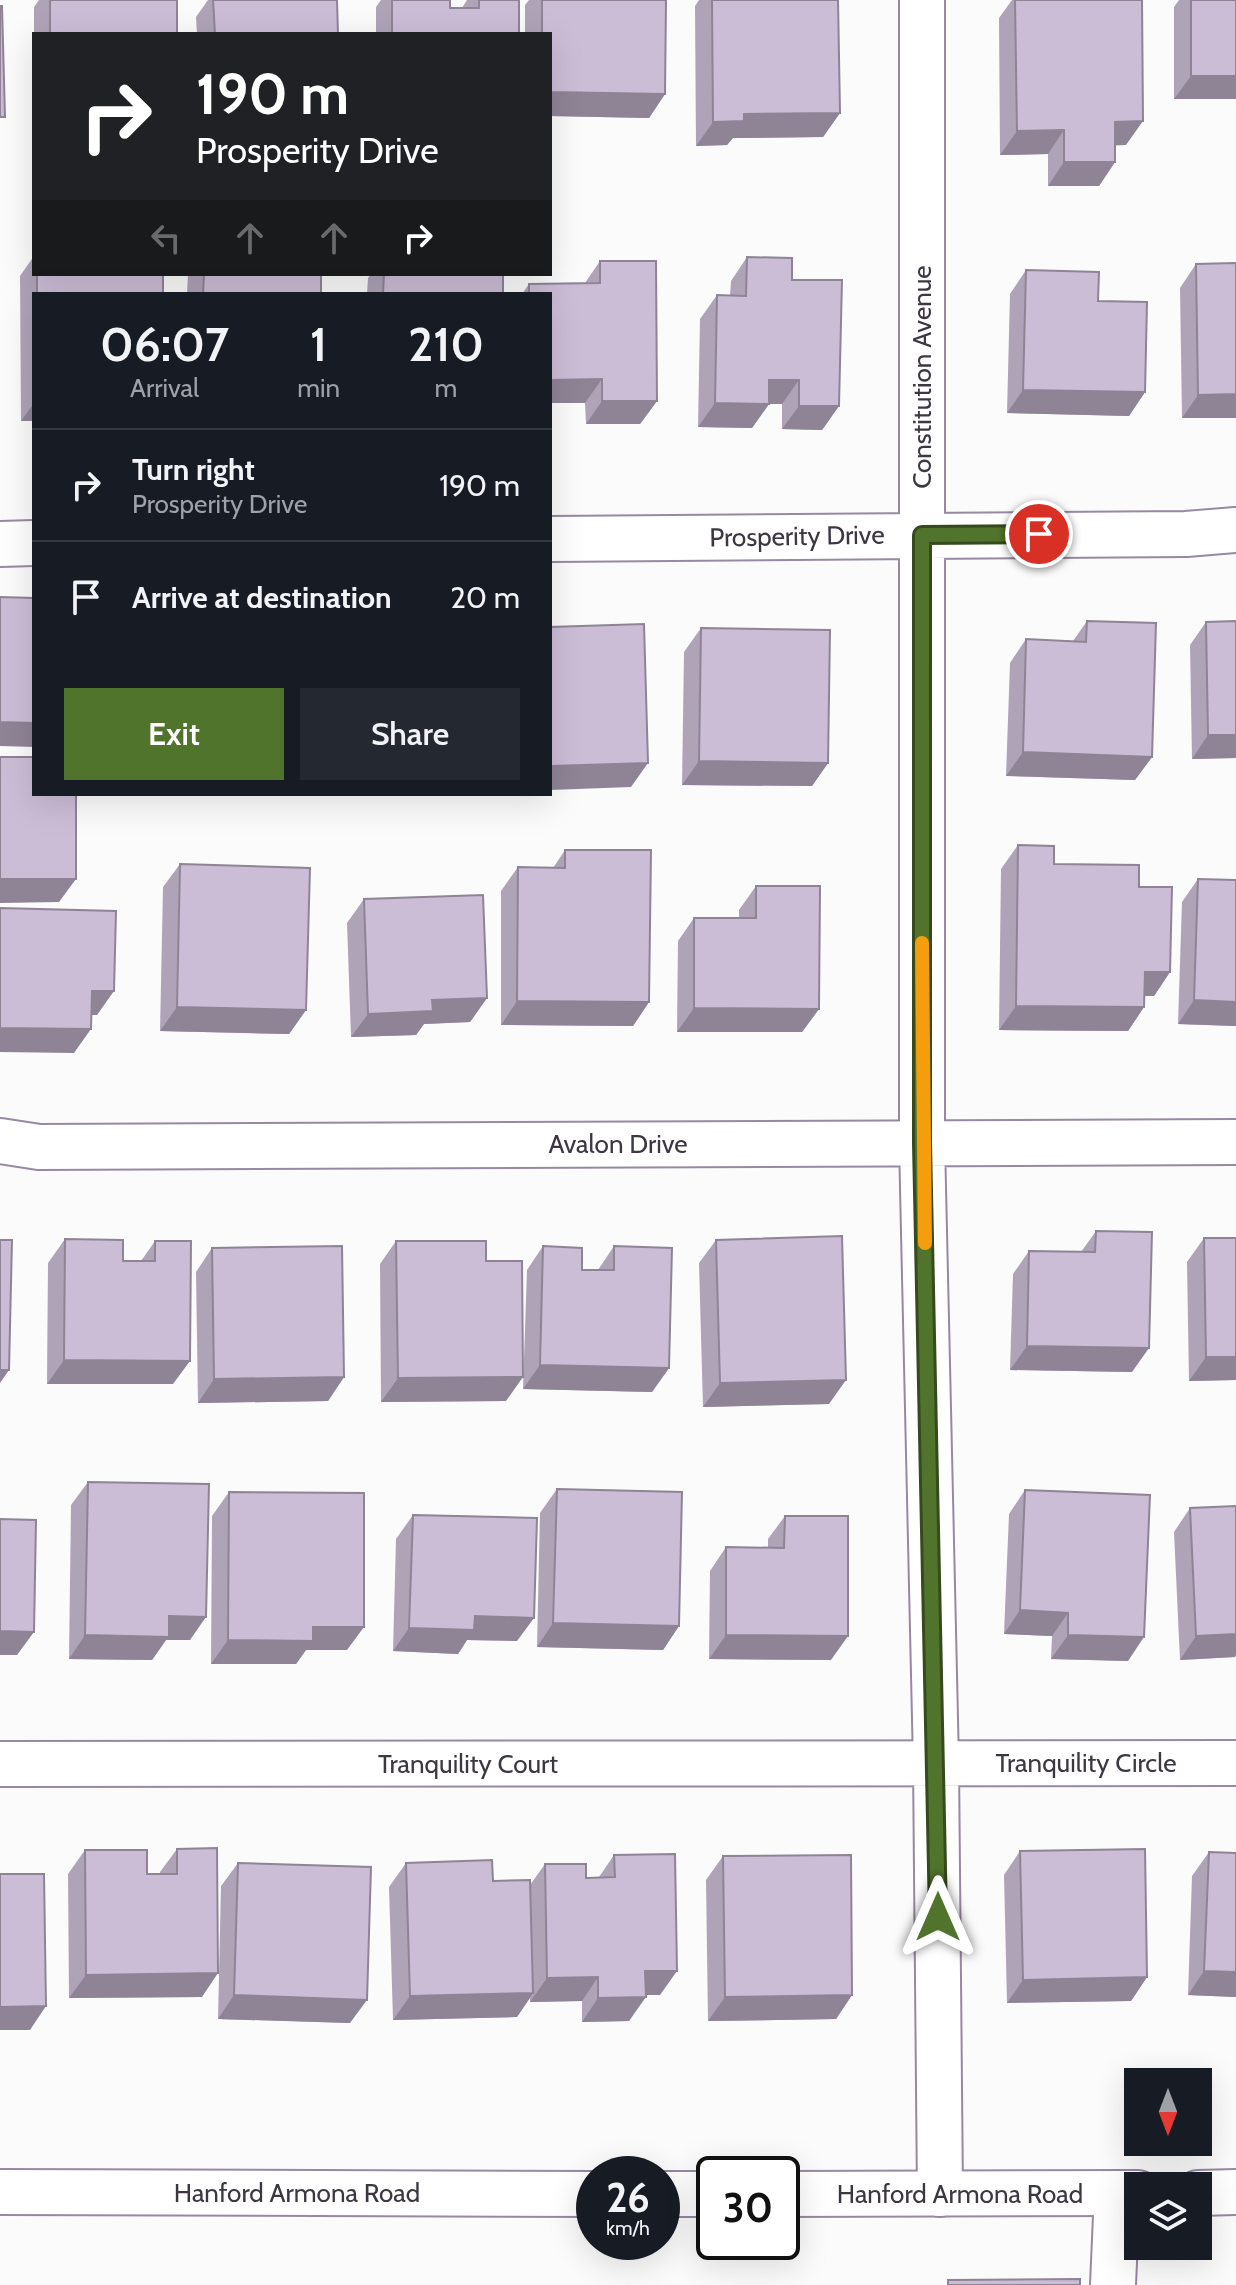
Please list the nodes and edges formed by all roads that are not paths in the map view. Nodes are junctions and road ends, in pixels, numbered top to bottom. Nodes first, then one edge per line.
1 (922, 0) edge
2 (1236, 530) edge
3 (922, 535) junction
4 (552, 539) edge
5 (32, 543) edge
6 (0, 544) edge
7 (0, 1141) edge
8 (1236, 1142) edge
9 (922, 1143) junction
10 (936, 1763) junction
11 (1236, 1763) edge
12 (0, 1764) edge
13 (0, 2192) edge
14 (1236, 2192) edge
15 (1124, 2193) edge
16 (1212, 2193) edge
17 (576, 2194) edge
18 (800, 2194) edge
19 (940, 2194) junction
20 (1124, 2213) edge
21 (1113, 2285) edge

1 - 3 street, Constitution Avenue
2 - 3 street, Prosperity Drive
3 - 4 street, Prosperity Drive
3 - 9 street, Constitution Avenue
5 - 6 street
7 - 9 street, Avalon Drive
8 - 9 street, Avalon Drive
9 - 10 street, Constitution Avenue
10 - 11 street, Tranquility Circle
10 - 12 street, Tranquility Court
10 - 19 street, Constitution Avenue
13 - 17 street, Hanford Armona Road
14 - 16 street
15 - 19 street, Hanford Armona Road
18 - 19 street, Hanford Armona Road
20 - 21 street

